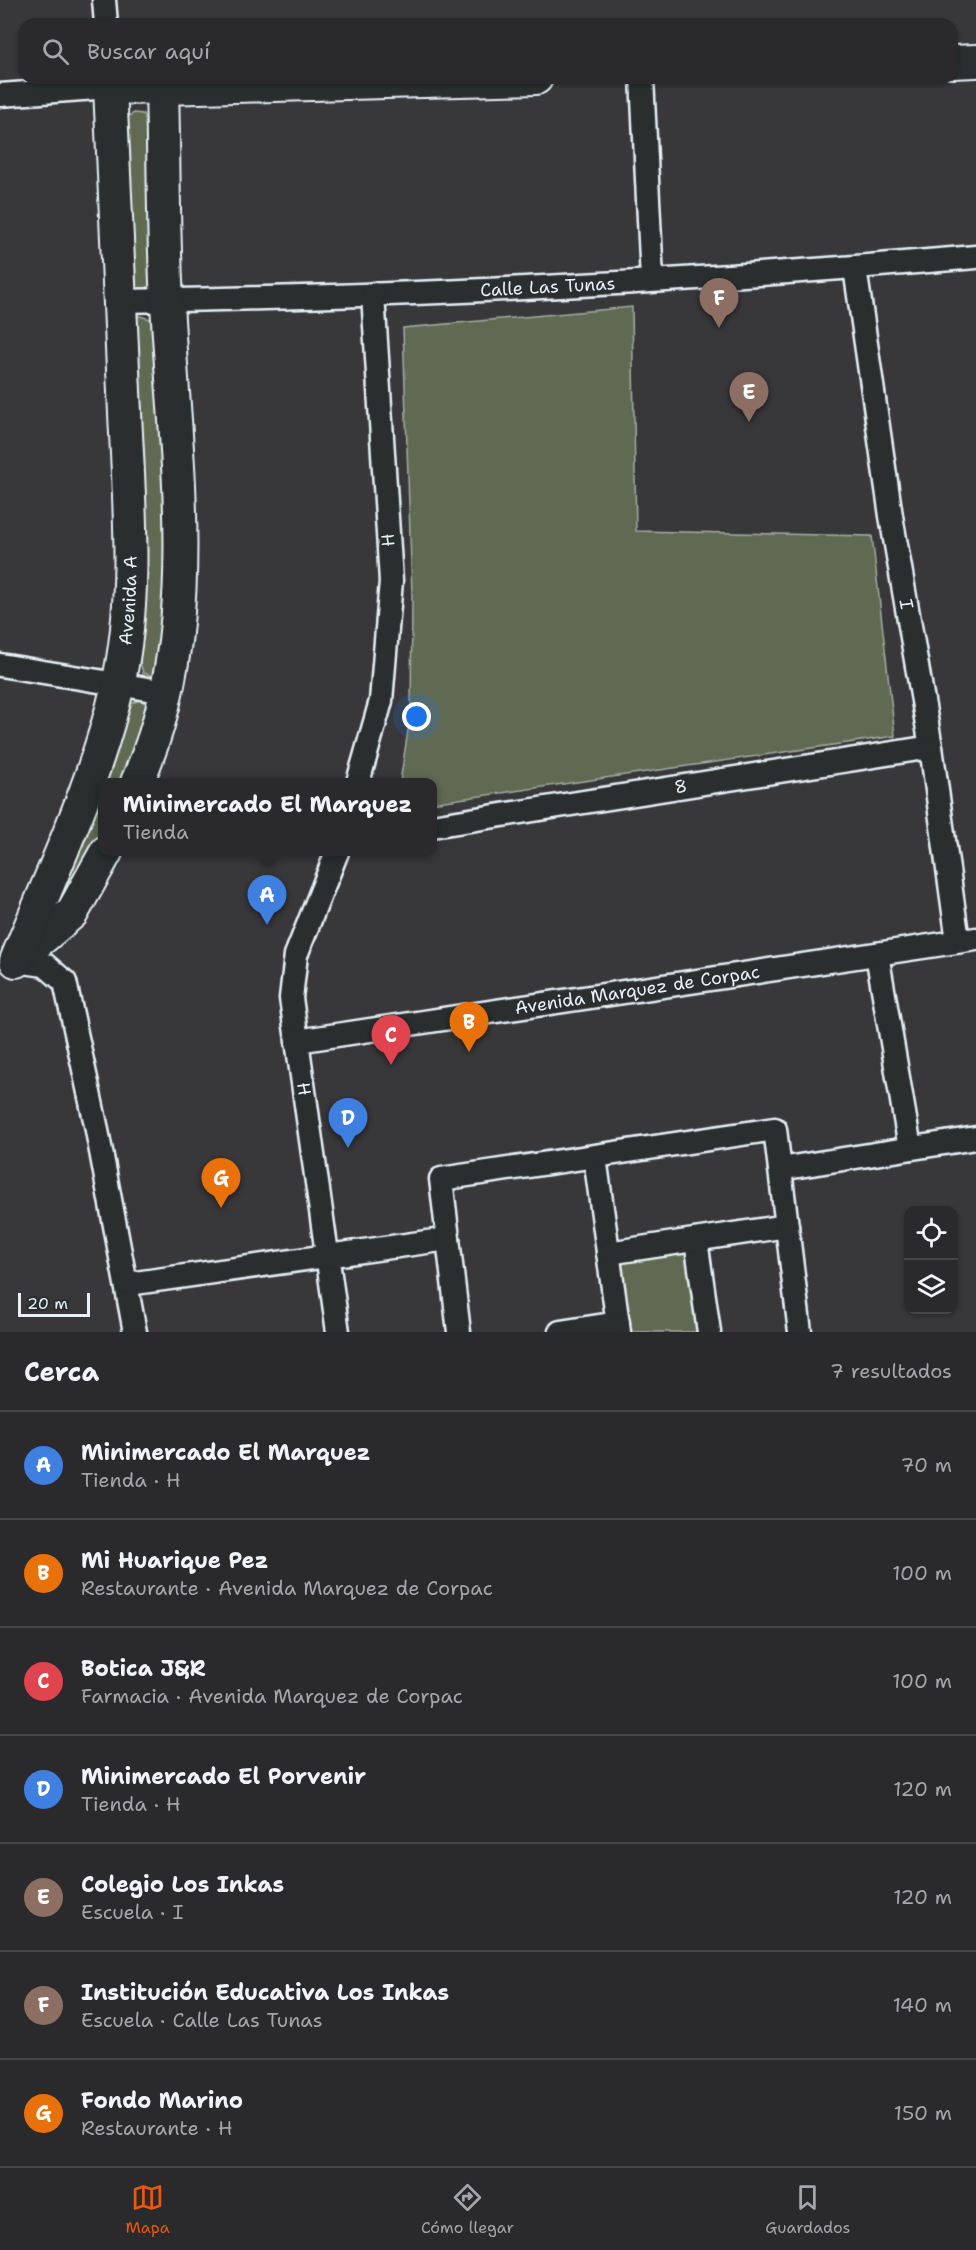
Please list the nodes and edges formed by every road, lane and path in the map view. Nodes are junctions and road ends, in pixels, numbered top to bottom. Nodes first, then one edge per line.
1 (104, 0) edge
2 (106, 18) edge
3 (976, 61) edge
4 (958, 62) edge
5 (93, 84) edge
6 (110, 84) edge
7 (127, 84) edge
8 (312, 84) edge
9 (642, 84) edge
10 (162, 88) junction
11 (0, 95) edge
12 (976, 257) edge
13 (855, 268) junction
14 (652, 280) junction
15 (373, 294) junction
16 (119, 301) junction
17 (167, 301) junction
18 (0, 665) edge
19 (118, 684) junction
20 (166, 692) junction
21 (931, 747) junction
22 (139, 778) edge
23 (359, 778) edge
24 (437, 825) edge
25 (104, 856) edge
26 (335, 856) edge
27 (967, 940) edge
28 (877, 954) junction
29 (8, 968) edge
30 (297, 1041) junction
31 (976, 1138) edge
32 (910, 1148) junction
33 (595, 1156) junction
34 (780, 1169) junction
35 (787, 1227) junction
36 (448, 1239) junction
37 (696, 1240) junction
38 (608, 1253) junction
39 (329, 1257) junction
40 (128, 1284) junction
41 (619, 1327) edge
42 (135, 1332) edge
43 (338, 1332) edge
44 (459, 1332) edge
45 (560, 1332) edge
46 (709, 1332) edge
47 (800, 1332) edge

1 - 2 street
3 - 4 street
5 - 11 street
6 - 16 street, Avenida A
7 - 10 street
8 - 10 street
9 - 14 street
10 - 17 street
12 - 13 street, Calle Las Tunas
13 - 14 street, Calle Las Tunas
13 - 21 street, I
14 - 15 street, Calle Las Tunas
15 - 17 street, Calle Las Tunas
15 - 23 street, H
16 - 17 street, Calle Las Tunas
16 - 19 street, Avenida A
17 - 20 street
18 - 19 street
19 - 20 street
19 - 29 street, Avenida A
20 - 22 street
21 - 24 street, 8
21 - 27 street, I
25 - 29 street
26 - 30 street, H
27 - 28 street, Avenida Marquez de Corpac
28 - 30 street, Avenida Marquez de Corpac
28 - 32 street
29 - 40 street
30 - 39 street, H
31 - 32 street
32 - 34 street
33 - 34 street
33 - 36 street
33 - 38 street
34 - 35 street
35 - 37 street
35 - 47 street
36 - 39 street
36 - 44 street
37 - 38 street
37 - 46 street
38 - 41 street
39 - 40 street
39 - 43 street, H
40 - 42 street
41 - 45 street

